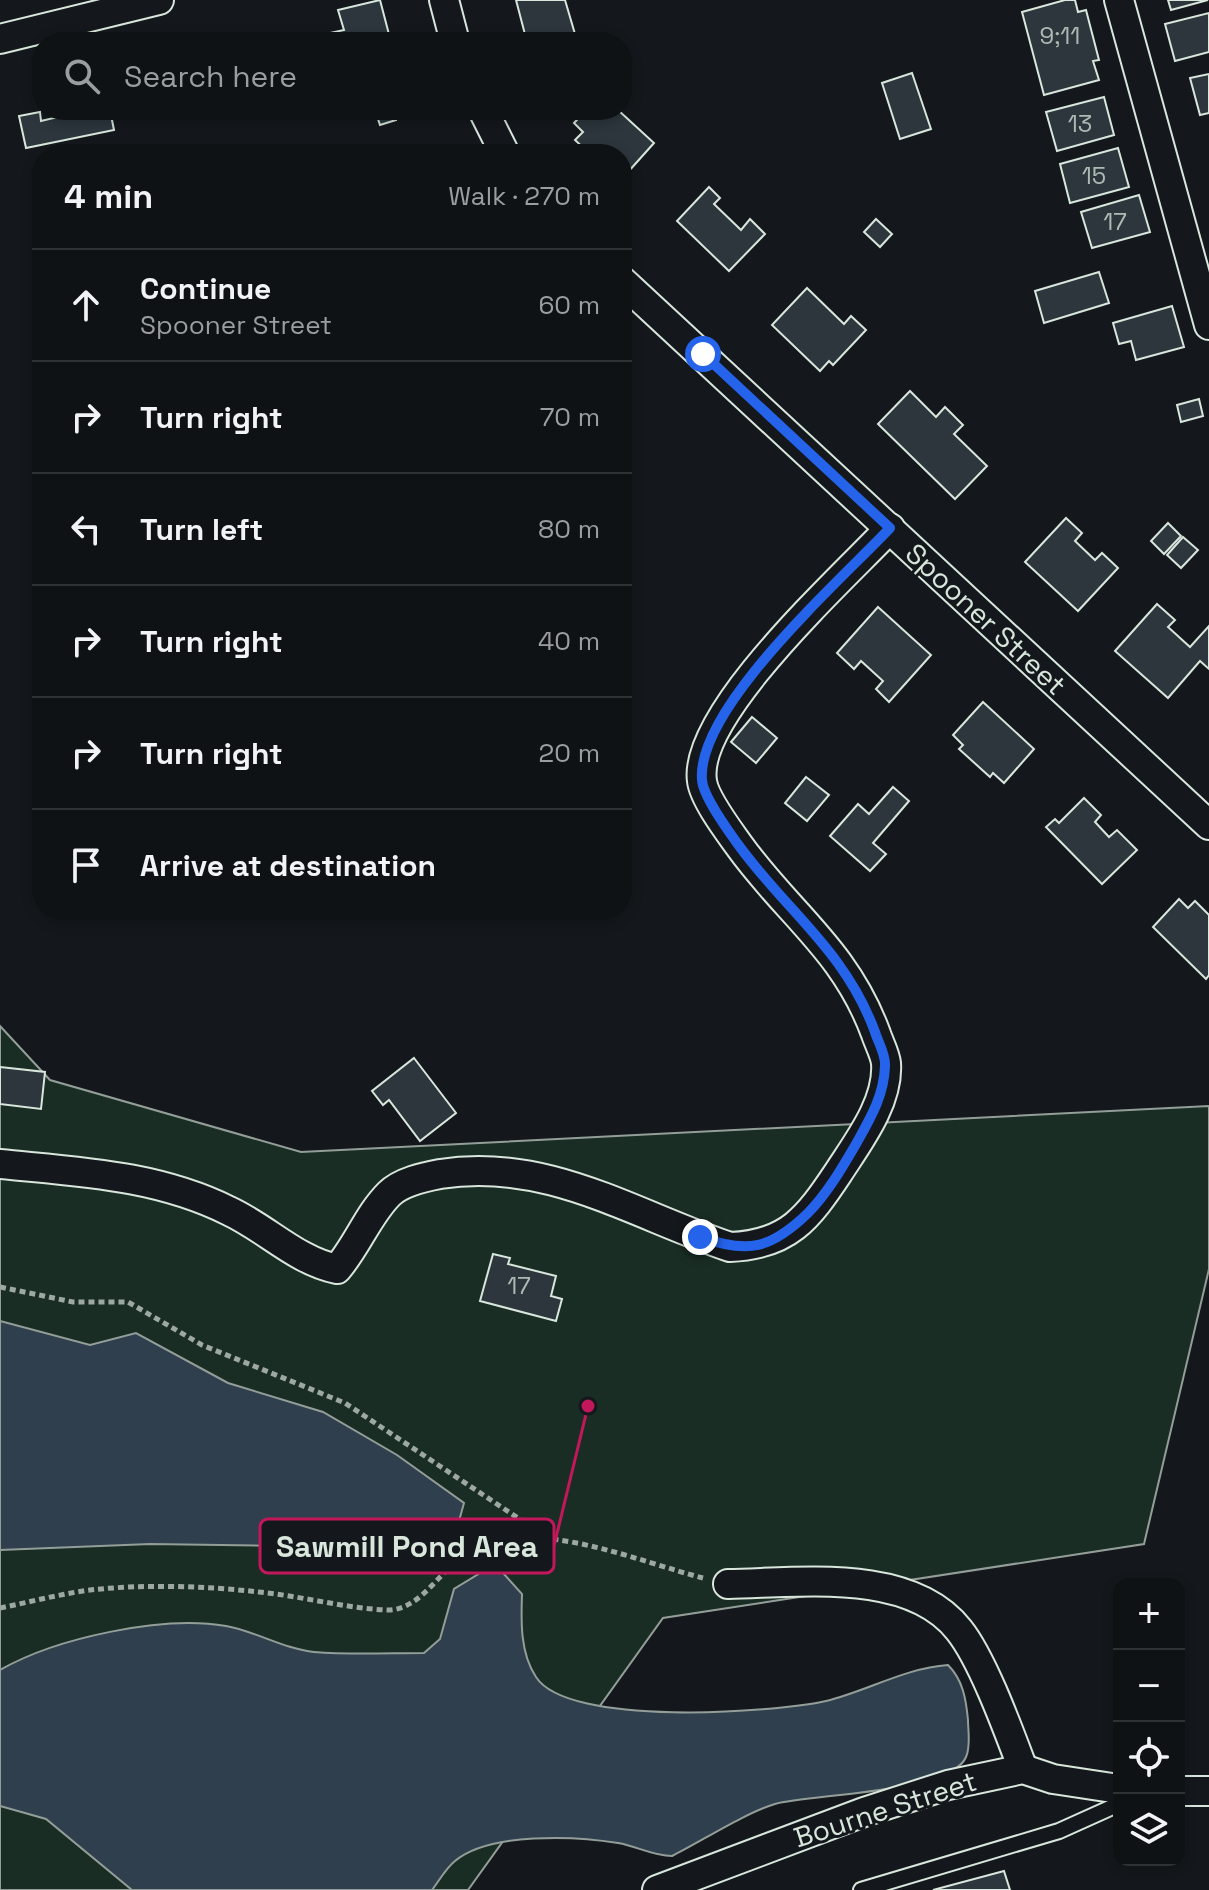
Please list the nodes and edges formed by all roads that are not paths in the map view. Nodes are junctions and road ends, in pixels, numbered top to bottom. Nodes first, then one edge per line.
1 (159, 0) edge
2 (444, 0) edge
3 (1119, 0) edge
4 (452, 32) edge
5 (0, 39) edge
6 (488, 120) edge
7 (500, 144) edge
8 (632, 290) edge
9 (1209, 325) edge
10 (890, 528) junction
11 (1209, 825) edge
12 (0, 1164) edge
13 (728, 1584) road end
14 (1023, 1769) junction
15 (1113, 1788) edge
16 (1185, 1791) edge
17 (1209, 1791) edge
18 (1113, 1807) edge
19 (657, 1890) edge
20 (861, 1890) edge

1 - 5 street
2 - 4 street
3 - 9 street
6 - 7 street
8 - 10 street, Spooner Street
10 - 11 street, Spooner Street
10 - 12 street
13 - 14 street
14 - 15 street, Bourne Street
14 - 19 street, Bourne Street
16 - 17 street
18 - 20 lane

